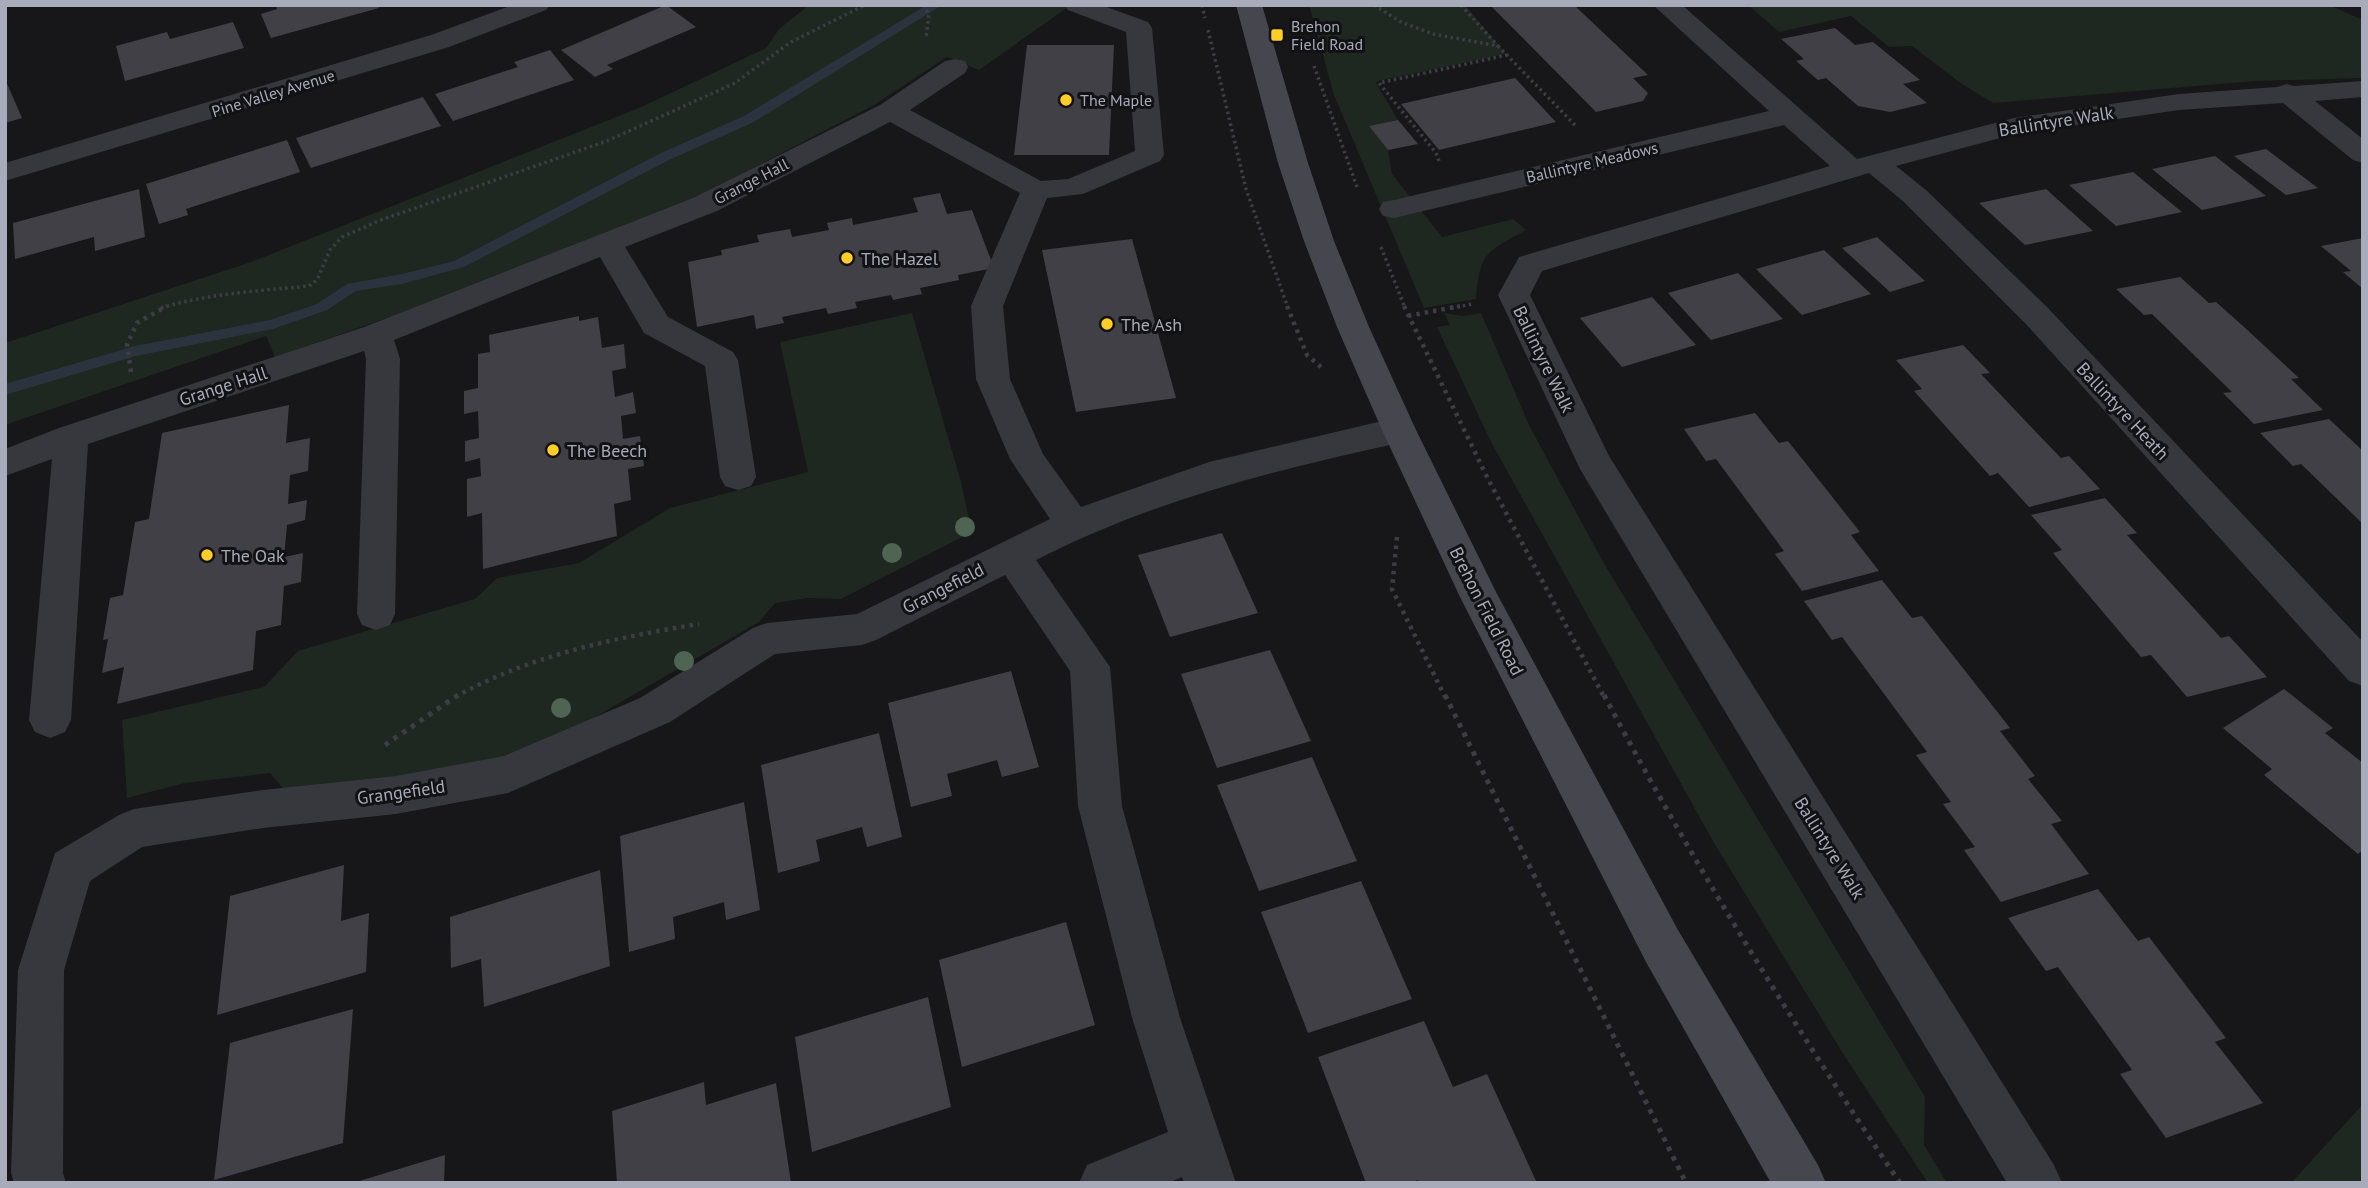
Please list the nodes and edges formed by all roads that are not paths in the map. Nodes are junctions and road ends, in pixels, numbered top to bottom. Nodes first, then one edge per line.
1 (537, 5) edge
2 (1077, 5) edge
3 (1249, 5) edge
4 (1667, 5) edge
5 (955, 67) dead end
6 (2363, 89) edge
7 (2287, 93) junction
8 (890, 111) junction
9 (1789, 115) junction
10 (2363, 154) edge
11 (1863, 166) junction
12 (5, 172) edge
13 (1036, 190) junction
14 (1394, 208) dead end
15 (608, 244) junction
16 (376, 335) junction
17 (1399, 430) junction
18 (71, 437) junction
19 (5, 463) edge
20 (737, 477) dead end
21 (1073, 524) junction
22 (1011, 554) junction
23 (376, 614) dead end
24 (2363, 669) edge
25 (50, 720) dead end
26 (1204, 1164) edge
27 (40, 1183) edge
28 (1105, 1183) edge
29 (1800, 1183) edge
30 (2036, 1183) edge

1 - 12 street, Pine Valley Avenue
2 - 13 street
3 - 17 main road, Brehon Field Road
4 - 9 street
5 - 8 street, Grange Hall
6 - 7 street, Ballintyre Walk
7 - 10 street
7 - 11 street, Ballintyre Walk
8 - 13 street
8 - 15 street, Grange Hall
9 - 11 street
9 - 14 street, Ballintyre Meadows
11 - 24 street, Ballintyre Heath
11 - 30 street, Ballintyre Walk
13 - 21 street
15 - 16 street, Grange Hall
15 - 20 street
16 - 18 street, Grange Hall
16 - 23 street
17 - 21 street, Grangefield
17 - 29 main road, Brehon Field Road
18 - 19 street, Grange Hall
18 - 25 street
21 - 22 street, Grangefield
22 - 26 street
22 - 27 street, Grangefield
26 - 28 street

